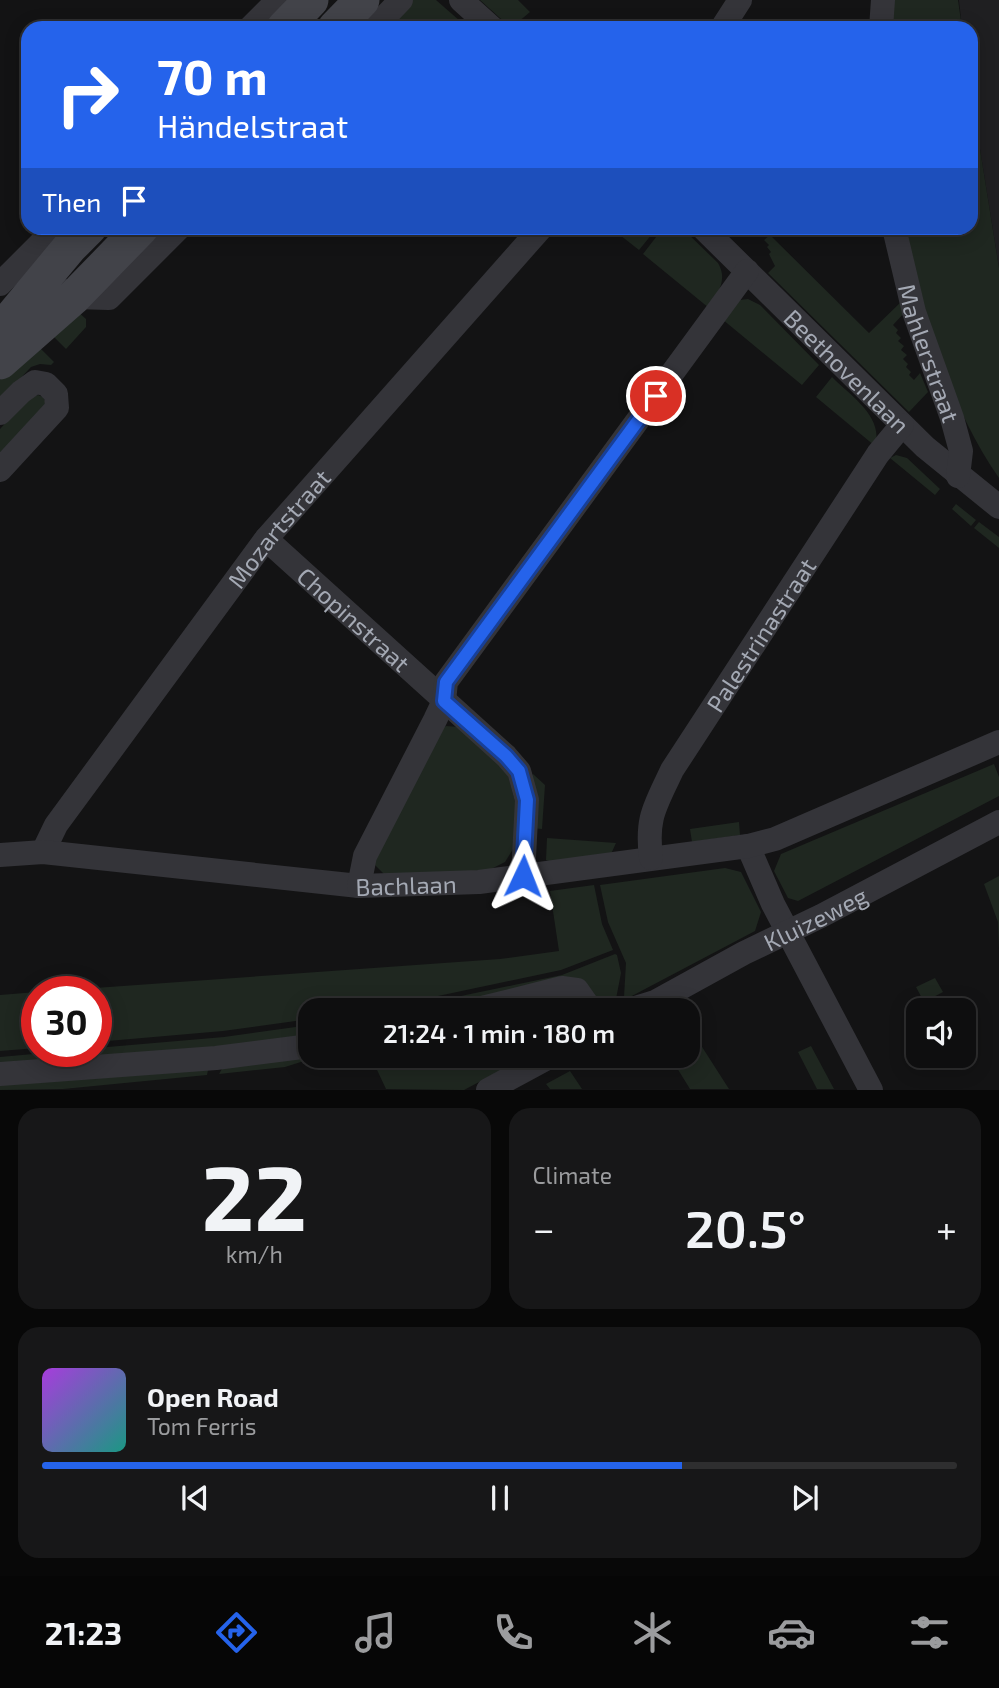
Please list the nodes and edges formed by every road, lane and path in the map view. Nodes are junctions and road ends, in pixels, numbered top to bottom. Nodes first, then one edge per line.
1 (278, 0) edge
2 (311, 0) edge
3 (362, 0) edge
4 (401, 0) edge
5 (461, 0) edge
6 (740, 0) edge
7 (883, 0) edge
8 (257, 21) edge
9 (291, 21) edge
10 (342, 21) edge
11 (381, 21) edge
12 (484, 21) edge
13 (726, 21) edge
14 (882, 21) edge
15 (49, 235) edge
16 (83, 235) edge
17 (134, 235) edge
18 (171, 235) edge
19 (535, 235) edge
20 (710, 235) edge
21 (896, 235) edge
22 (747, 271) junction
23 (48, 273) junction
24 (0, 284) edge
25 (74, 298) junction
26 (0, 331) edge
27 (0, 362) edge
28 (0, 413) edge
29 (902, 425) junction
30 (0, 470) edge
31 (958, 476) junction
32 (999, 507) edge
33 (266, 538) junction
34 (444, 701) junction
35 (999, 742) edge
36 (999, 822) edge
37 (748, 846) junction
38 (43, 852) junction
39 (0, 855) edge
40 (652, 858) junction
41 (523, 876) junction
42 (359, 886) junction
43 (789, 930) junction
44 (522, 998) edge
45 (583, 998) edge
46 (662, 998) edge
47 (298, 1048) edge
48 (529, 1068) edge
49 (0, 1074) edge
50 (488, 1090) edge
51 (871, 1090) edge

1 - 8 street
2 - 9 street
3 - 10 street
4 - 11 street
5 - 12 street
6 - 13 street
7 - 14 street
15 - 24 street
16 - 23 street
17 - 25 street
18 - 25 street
19 - 33 street, Mozartstraat
20 - 22 street, Beethovenlaan
21 - 31 street, Mahlerstraat
22 - 29 street, Beethovenlaan
22 - 34 street
23 - 25 street
23 - 26 street
25 - 27 street
28 - 30 street
29 - 31 street, Beethovenlaan
29 - 40 street, Palestrinastraat
31 - 32 street, Beethovenlaan
33 - 34 street, Chopinstraat
33 - 38 street, Mozartstraat
34 - 41 street, Chopinstraat
34 - 42 street
35 - 37 street, Bachlaan
36 - 43 street, Kluizeweg
37 - 40 street, Bachlaan
37 - 43 street
38 - 39 street, Bachlaan
38 - 42 street, Bachlaan
40 - 41 street, Bachlaan
41 - 42 street, Bachlaan
43 - 46 street, Kluizeweg
43 - 51 street
44 - 45 street
47 - 49 street
48 - 50 street

